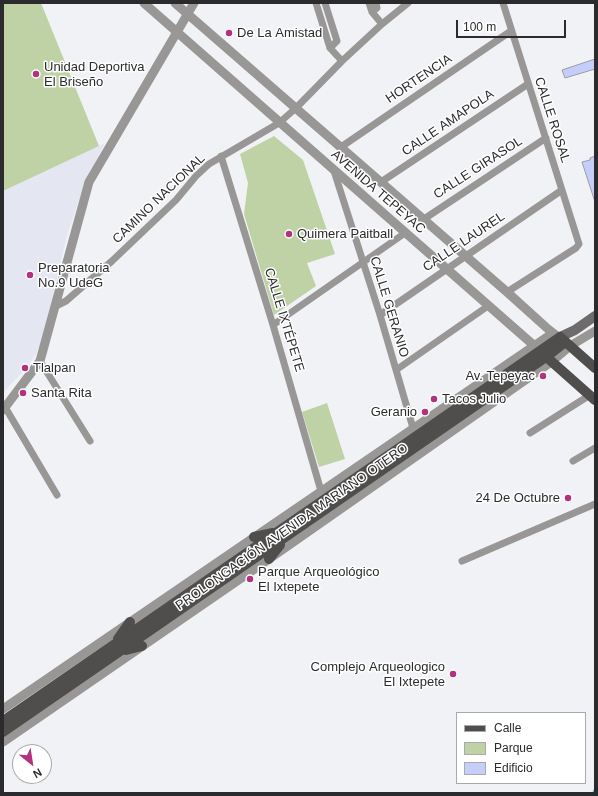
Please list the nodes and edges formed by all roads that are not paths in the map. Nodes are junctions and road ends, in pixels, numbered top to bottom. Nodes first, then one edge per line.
1 (144, 3) edge
2 (175, 3) edge
3 (194, 3) edge
4 (316, 3) edge
5 (369, 3) edge
6 (376, 3) edge
7 (408, 3) edge
8 (503, 3) edge
9 (326, 6) edge
10 (319, 11) junction
11 (372, 12) junction
12 (187, 13) junction
13 (382, 24) junction
14 (511, 31) junction
15 (176, 32) junction
16 (330, 48) junction
17 (342, 61) junction
18 (528, 84) junction
19 (296, 108) junction
20 (279, 123) junction
21 (546, 138) junction
22 (341, 146) junction
23 (221, 156) junction
24 (334, 171) junction
25 (381, 182) junction
26 (562, 190) junction
27 (424, 218) junction
28 (405, 233) junction
29 (466, 256) junction
30 (363, 262) junction
31 (446, 269) junction
32 (508, 292) junction
33 (56, 306) junction
34 (488, 306) junction
35 (380, 315) junction
36 (595, 316) edge
37 (273, 325) junction
38 (595, 331) edge
39 (562, 340) junction
40 (543, 354) junction
41 (40, 361) junction
42 (595, 368) edge
43 (396, 370) junction
44 (592, 397) edge
45 (4, 409) edge
46 (413, 428) junction
47 (530, 433) dead end
48 (90, 441) dead end
49 (595, 448) edge
50 (573, 461) dead end
51 (321, 492) junction
52 (57, 495) dead end
53 (595, 504) edge
54 (282, 535) junction
55 (254, 537) junction
56 (269, 559) junction
57 (462, 561) dead end
58 (130, 622) junction
59 (142, 646) junction
60 (116, 648) junction
61 (41, 700) junction
62 (3, 710) edge
63 (3, 721) edge
64 (3, 732) edge
65 (3, 742) edge

1 - 15 street, AVENIDA TEPEYAC
2 - 12 street, AVENIDA TEPEYAC
3 - 12 street
4 - 10 street
5 - 11 street
6 - 11 street
7 - 13 street, CAMINO NACIONAL
8 - 14 street, CALLE ROSAL
9 - 10 street
9 - 16 street
10 - 16 street
11 - 13 street
12 - 15 street
12 - 19 street, AVENIDA TEPEYAC
13 - 17 street, CAMINO NACIONAL
14 - 18 street, CALLE ROSAL
14 - 22 street, HORTENCIA
15 - 20 street, AVENIDA TEPEYAC
15 - 33 street
16 - 17 street
17 - 19 street, CAMINO NACIONAL
18 - 21 street, CALLE ROSAL
18 - 25 street, CALLE AMAPOLA
19 - 20 street, CAMINO NACIONAL
19 - 22 street, AVENIDA TEPEYAC
20 - 23 street, CAMINO NACIONAL
20 - 24 street, AVENIDA TEPEYAC
21 - 26 street, CALLE ROSAL
21 - 27 street, CALLE GIRASOL
22 - 25 street, AVENIDA TEPEYAC
23 - 33 street, CAMINO NACIONAL
23 - 37 street, CALLE IXTÉPETE
24 - 28 street, AVENIDA TEPEYAC
24 - 30 street, CALLE GERANIO
25 - 27 street, AVENIDA TEPEYAC
26 - 29 street, CALLE LAUREL
26 - 32 street, CALLE ROSAL
27 - 29 street, AVENIDA TEPEYAC
28 - 30 street
28 - 31 street, AVENIDA TEPEYAC
29 - 31 street, CALLE LAUREL
29 - 32 street, AVENIDA TEPEYAC
30 - 35 street, CALLE GERANIO
30 - 37 street
31 - 34 street, AVENIDA TEPEYAC
31 - 35 street, CALLE LAUREL
32 - 39 street, AVENIDA TEPEYAC
33 - 41 street
34 - 40 street, AVENIDA TEPEYAC
34 - 43 street
35 - 43 street, CALLE GERANIO
36 - 39 main road, PROLONGACIÓN AVENIDA MARIANO OTERO
37 - 51 street, CALLE IXTÉPETE
38 - 39 street, PROLONGACIÓN AVENIDA MARIANO OTERO
39 - 40 main road, PROLONGACIÓN AVENIDA MARIANO OTERO
39 - 40 street, PROLONGACIÓN AVENIDA MARIANO OTERO
39 - 42 main road, AVENIDA TEPEYAC
40 - 44 main road, AVENIDA TEPEYAC
40 - 46 street, PROLONGACIÓN AVENIDA MARIANO OTERO
40 - 54 main road, PROLONGACIÓN AVENIDA MARIANO OTERO
40 - 56 street, PROLONGACIÓN AVENIDA MARIANO OTERO
41 - 45 street
41 - 48 street
43 - 46 street, CALLE GERANIO
44 - 47 street
45 - 52 street
46 - 51 street, PROLONGACIÓN AVENIDA MARIANO OTERO
49 - 50 street
51 - 55 street, PROLONGACIÓN AVENIDA MARIANO OTERO
53 - 57 street
54 - 55 main road
54 - 56 main road
54 - 60 main road, PROLONGACIÓN AVENIDA MARIANO OTERO
55 - 58 street, PROLONGACIÓN AVENIDA MARIANO OTERO
56 - 59 street, PROLONGACIÓN AVENIDA MARIANO OTERO
58 - 60 main road
58 - 62 street, PROLONGACIÓN AVENIDA MARIANO OTERO
59 - 60 main road
59 - 65 street, PROLONGACIÓN AVENIDA MARIANO OTERO
60 - 61 main road, PROLONGACIÓN AVENIDA MARIANO OTERO
61 - 63 main road
61 - 64 main road

